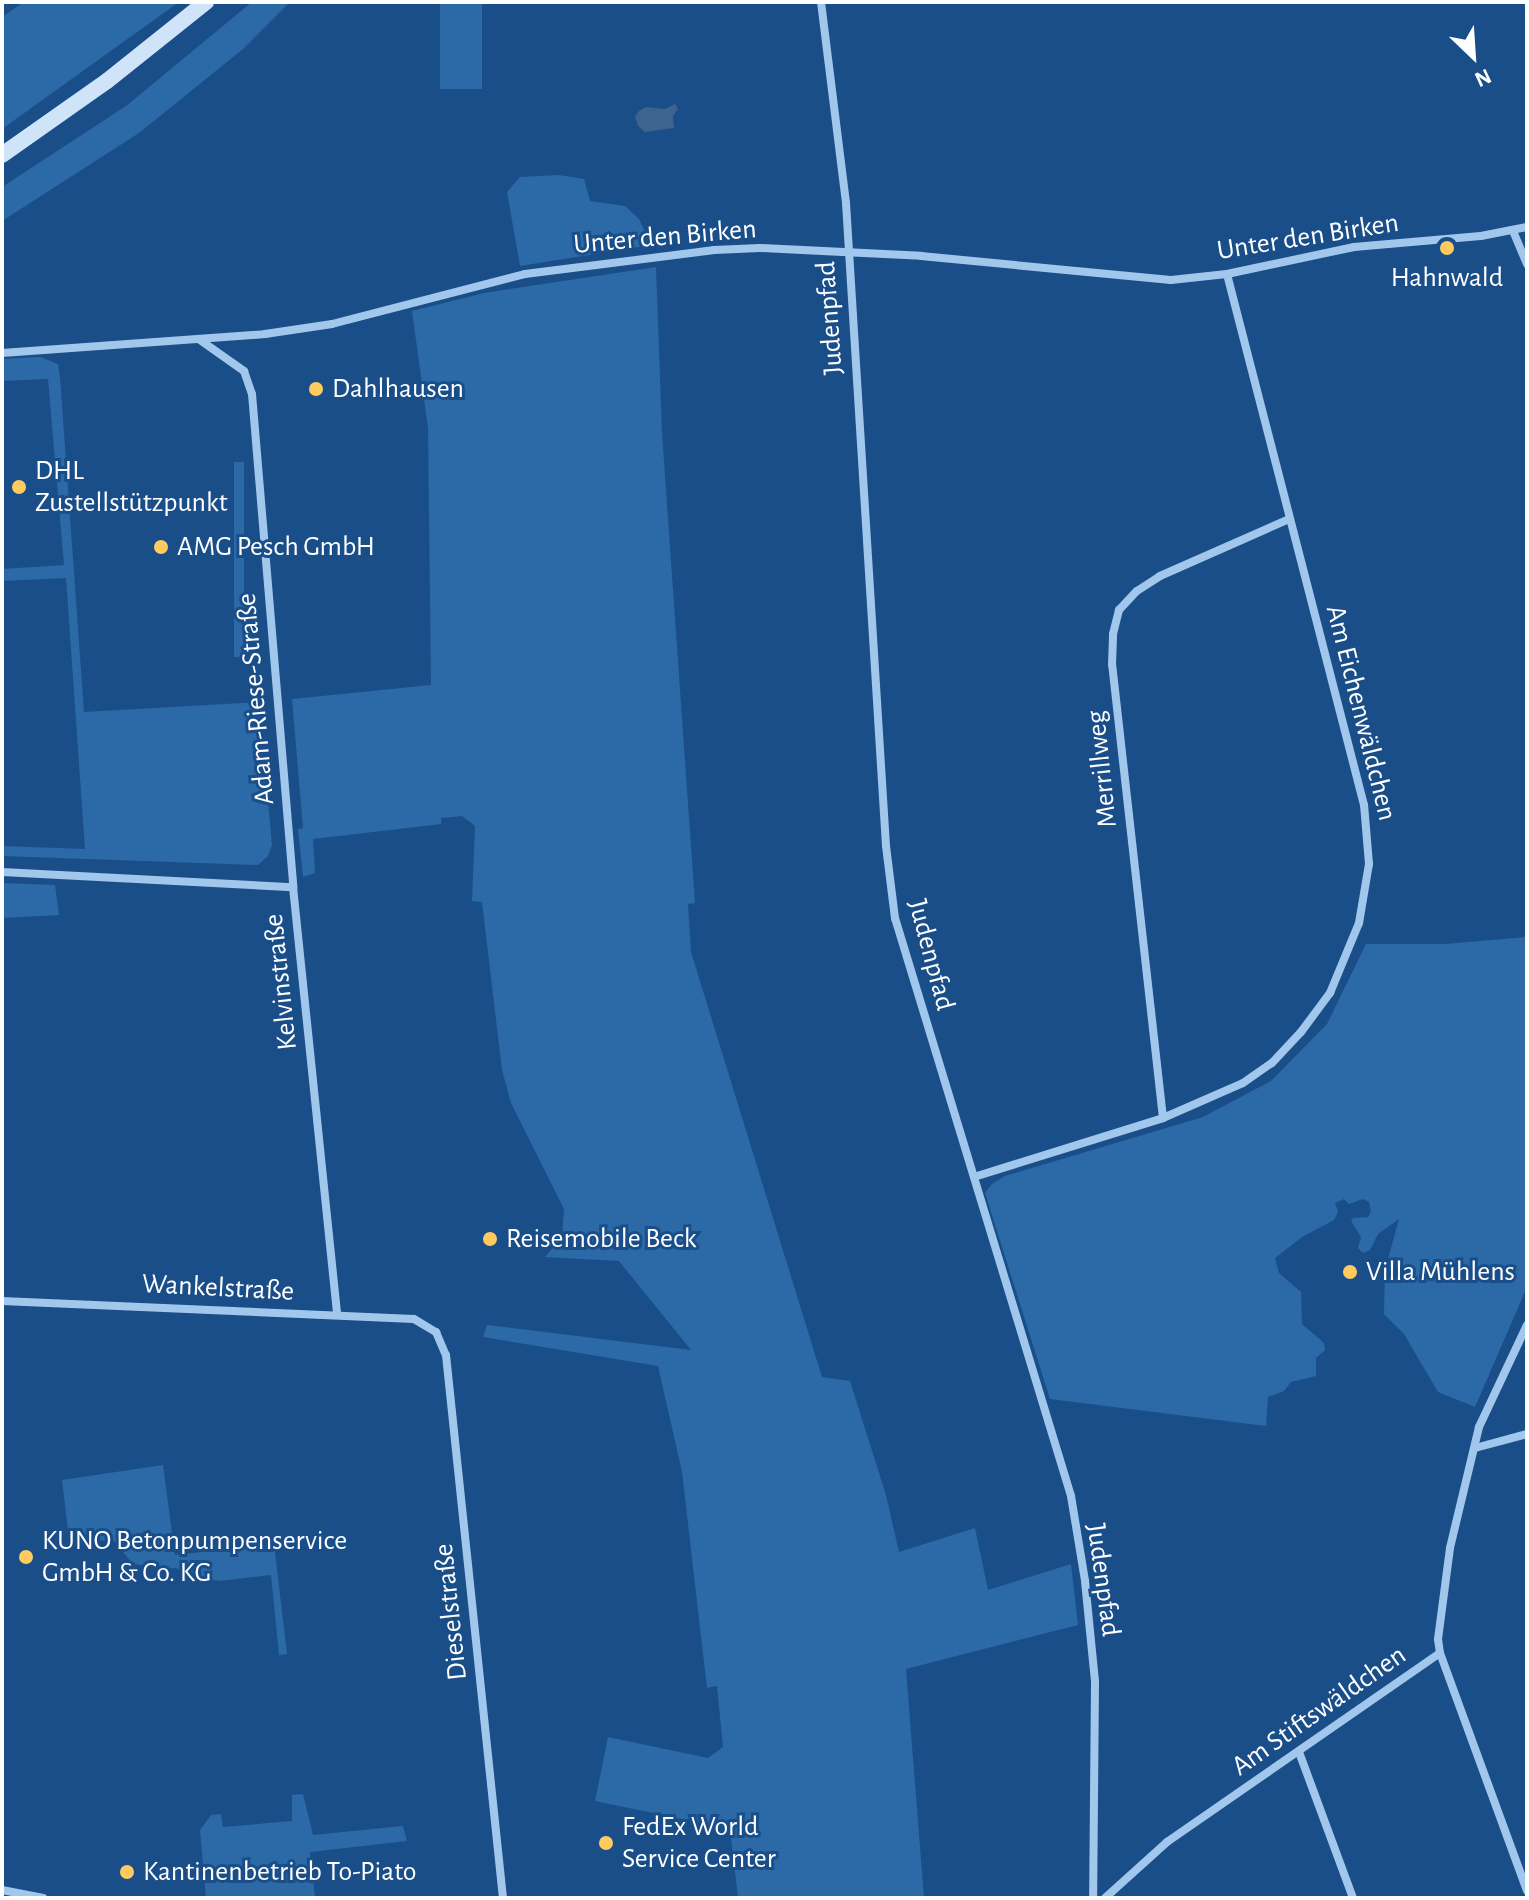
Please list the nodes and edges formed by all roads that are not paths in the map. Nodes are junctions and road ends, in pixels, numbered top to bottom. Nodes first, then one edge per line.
1 (206, 2) edge
2 (821, 2) edge
3 (2, 155) edge
4 (1527, 227) edge
5 (1513, 231) junction
6 (848, 254) junction
7 (1527, 264) edge
8 (1227, 274) junction
9 (200, 340) junction
10 (2, 353) edge
11 (1289, 519) junction
12 (2, 872) edge
13 (293, 887) junction
14 (1163, 1118) junction
15 (974, 1177) junction
16 (2, 1301) edge
17 (337, 1315) junction
18 (1527, 1325) edge
19 (430, 1327) joint
20 (1527, 1434) edge
21 (1475, 1448) junction
22 (1440, 1653) junction
23 (1299, 1752) junction
24 (2, 1890) edge
25 (1527, 1891) edge
26 (43, 1898) edge
27 (503, 1898) edge
28 (1093, 1898) edge
29 (1105, 1898) edge
30 (1353, 1898) edge

1 - 3 main road
2 - 6 street, Judenpfad
4 - 5 street, Unter den Birken
5 - 7 street
5 - 8 street, Unter den Birken
6 - 8 street, Unter den Birken
6 - 9 street, Unter den Birken
6 - 15 street, Judenpfad
8 - 11 street, Am Eichenwäldchen
9 - 10 street, Unter den Birken
9 - 13 street, Adam-Riese-Straße
11 - 14 street, Am Eichenwäldchen
11 - 14 street, Merrillweg
12 - 13 street, Kelvinstraße
13 - 17 street, Kelvinstraße
14 - 15 street, Am Eichenwäldchen
15 - 28 street, Judenpfad
16 - 17 street, Wankelstraße
17 - 19 street, Wankelstraße
18 - 21 street, Am Stiftswäldchen
19 - 27 street, Dieselstraße
20 - 21 street
21 - 22 street, Am Stiftswäldchen
22 - 23 street, Am Stiftswäldchen
22 - 25 street
23 - 29 street, Am Stiftswäldchen
23 - 30 street
24 - 26 street

